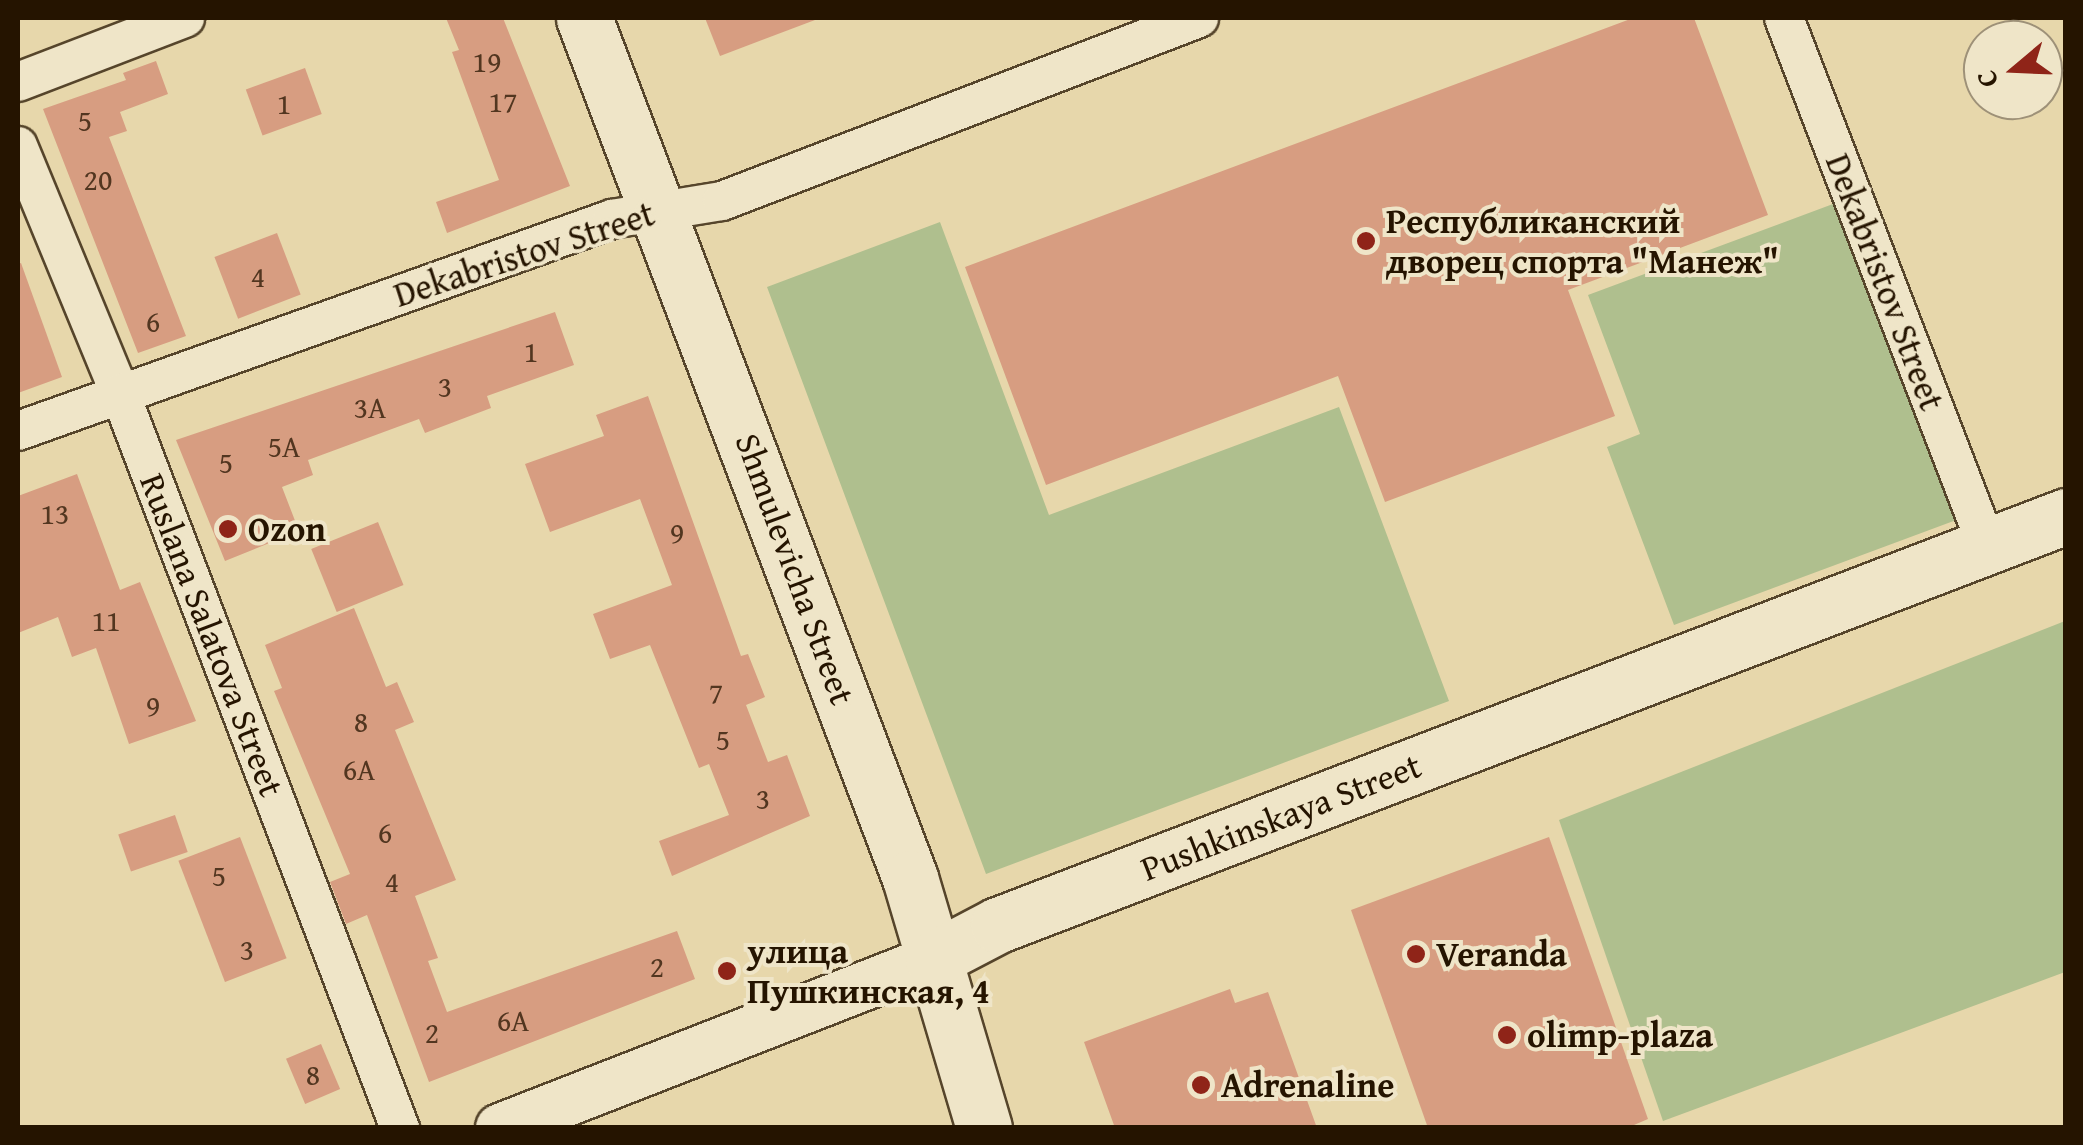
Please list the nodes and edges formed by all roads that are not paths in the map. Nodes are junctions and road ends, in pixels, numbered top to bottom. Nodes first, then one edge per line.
1 (185, 18) edge
2 (584, 18) edge
3 (1199, 18) edge
4 (1784, 18) edge
5 (18, 82) edge
6 (18, 146) edge
7 (662, 207) junction
8 (120, 393) junction
9 (18, 431) edge
10 (2066, 516) edge
11 (1987, 546) junction
12 (933, 958) junction
13 (400, 1128) edge
14 (500, 1128) edge
15 (984, 1128) edge

1 - 5 street
2 - 7 main road, Shmulevicha Street
3 - 7 street, Dekabristov Street
4 - 11 street, Dekabristov Street
6 - 8 street, Ruslana Salatova Street
7 - 8 street, Dekabristov Street
7 - 12 main road, Shmulevicha Street
8 - 9 street, Dekabristov Street
8 - 13 street, Ruslana Salatova Street
10 - 11 main road, Pushkinskaya Street
11 - 12 main road, Pushkinskaya Street
12 - 14 street, Pushkinskaya Street
12 - 15 main road, Shmulevicha Street

